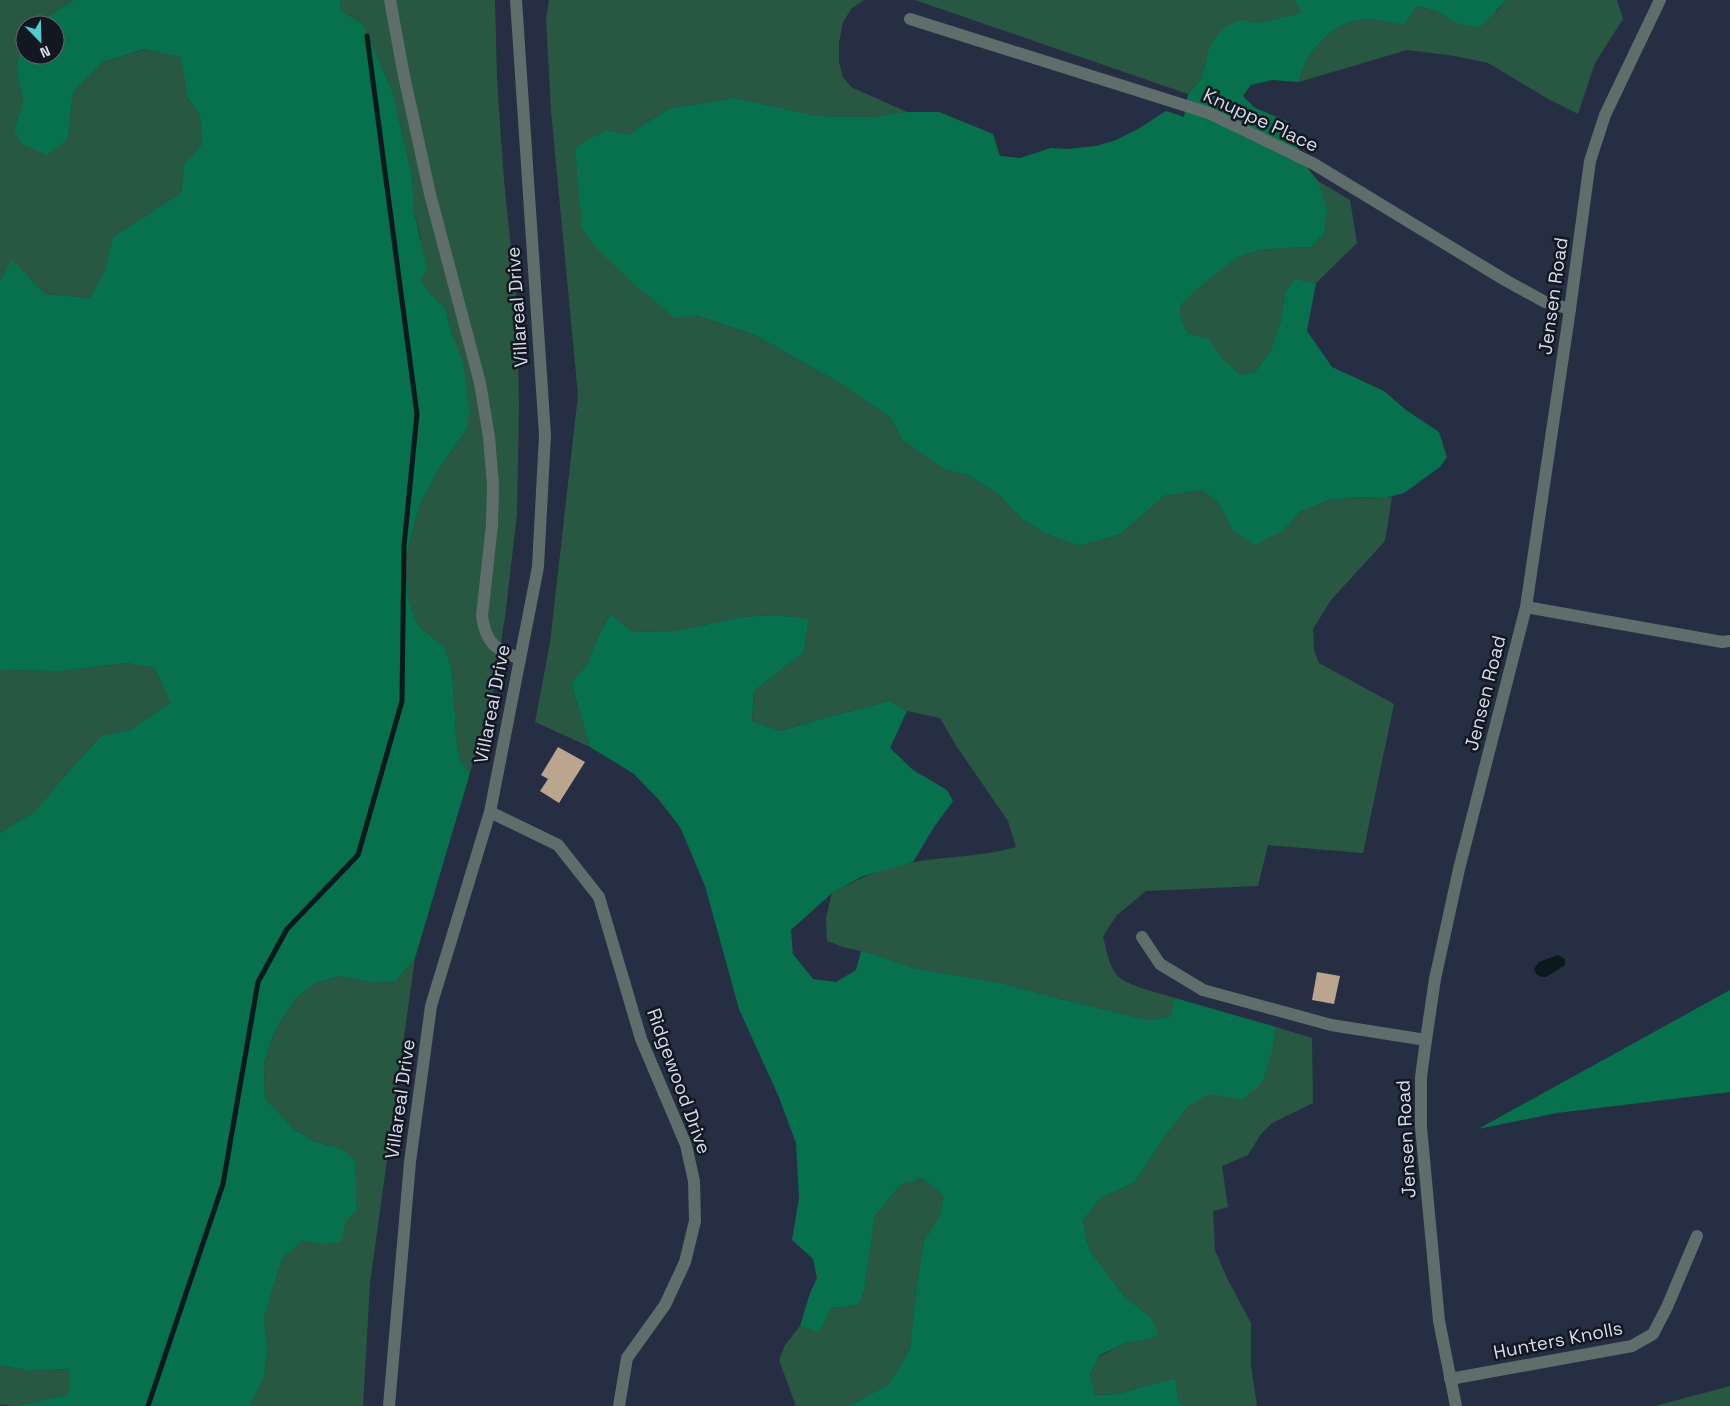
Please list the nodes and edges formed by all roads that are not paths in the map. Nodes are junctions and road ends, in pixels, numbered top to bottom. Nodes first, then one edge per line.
1 (390, 0) edge
2 (516, 0) edge
3 (1660, 0) edge
4 (910, 18) dead end
5 (1570, 309) junction
6 (1526, 607) junction
7 (1730, 641) edge
8 (520, 660) junction
9 (490, 812) junction
10 (1142, 937) dead end
11 (1426, 1040) junction
12 (1697, 1236) dead end
13 (1450, 1379) junction
14 (389, 1406) edge
15 (618, 1406) edge
16 (1456, 1406) edge

1 - 8 street
2 - 8 street, Villareal Drive
3 - 5 street, Jensen Road
4 - 5 street, Knuppe Place
5 - 6 street, Jensen Road
6 - 7 street
6 - 11 street, Jensen Road
8 - 9 street, Villareal Drive
9 - 14 street, Villareal Drive
9 - 15 street, Ridgewood Drive
10 - 11 street
11 - 13 street, Jensen Road
12 - 13 street, Hunters Knolls
13 - 16 street, Jensen Road

